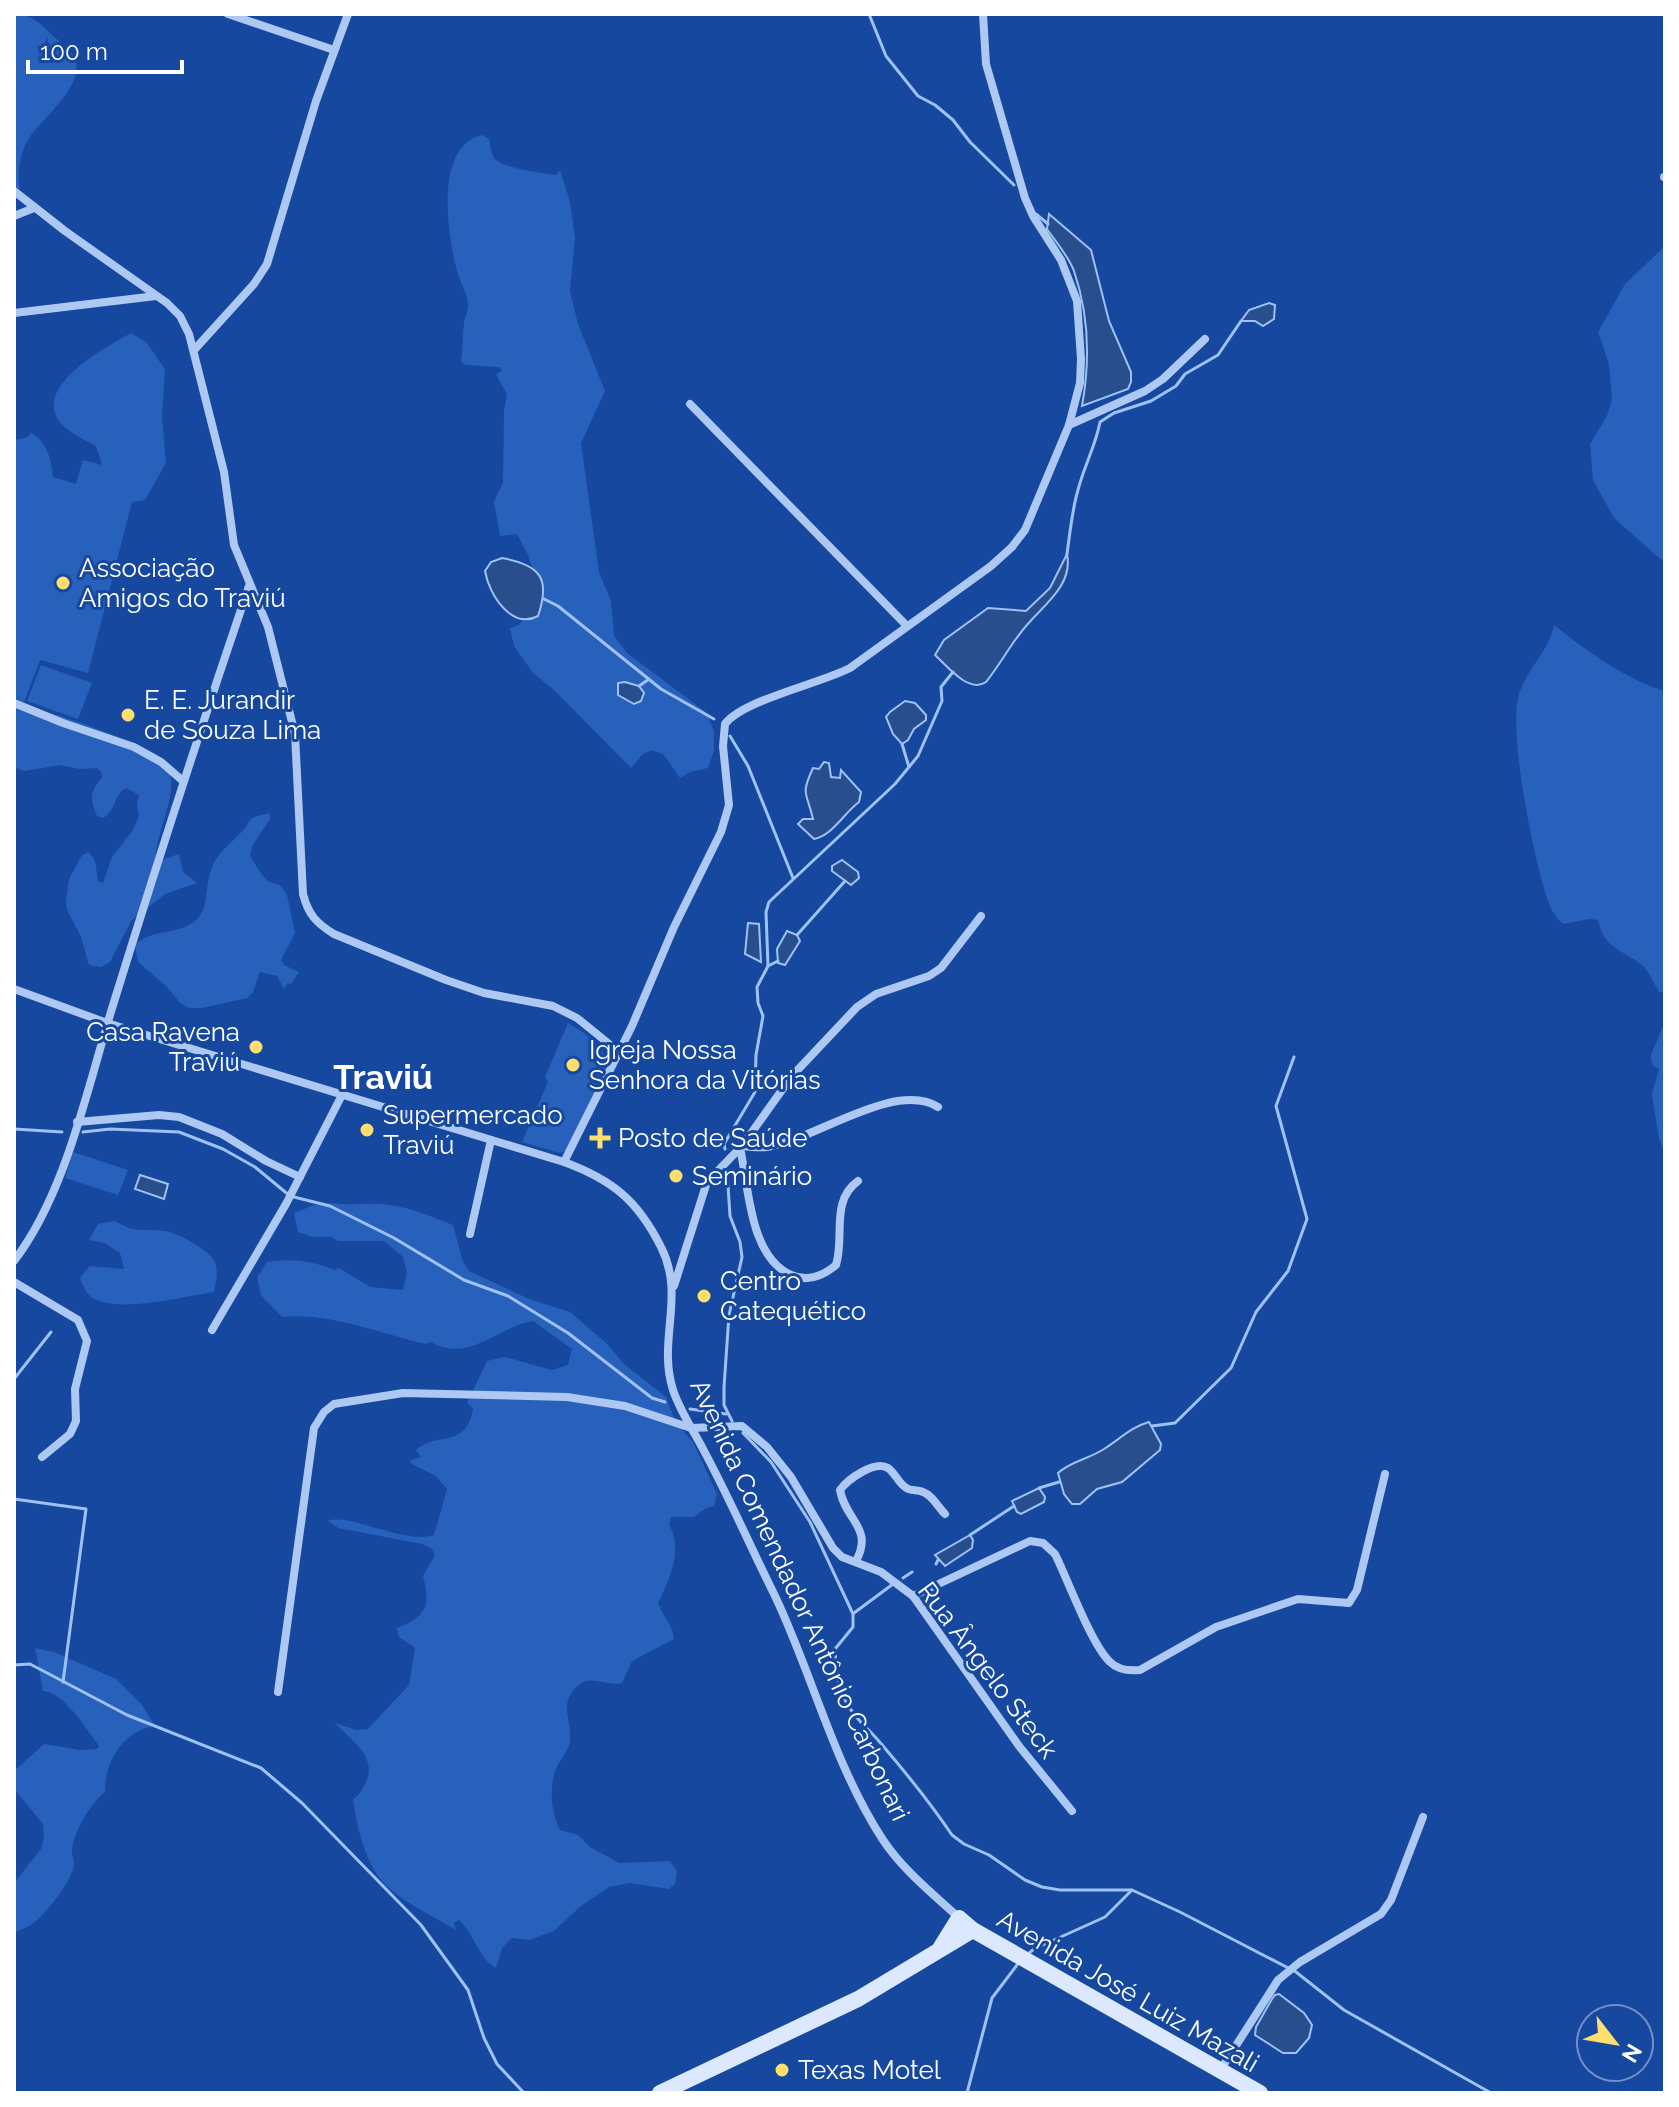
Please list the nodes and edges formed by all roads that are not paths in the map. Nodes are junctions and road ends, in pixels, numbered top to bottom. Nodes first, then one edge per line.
1 (228, 14) edge
2 (348, 14) edge
3 (983, 14) edge
4 (334, 50) junction
5 (14, 191) edge
6 (34, 208) junction
7 (14, 216) edge
8 (157, 296) junction
9 (14, 313) edge
10 (1205, 339) dead end
11 (195, 349) junction
12 (690, 404) dead end
13 (1069, 425) junction
14 (249, 586) junction
15 (907, 626) junction
16 (14, 703) edge
17 (183, 781) junction
18 (981, 916) dead end
19 (14, 989) edge
20 (107, 1023) junction
21 (619, 1052) junction
22 (342, 1095) junction
23 (938, 1107) dead end
24 (77, 1122) junction
25 (491, 1140) junction
26 (741, 1147) junction
27 (564, 1162) junction
28 (300, 1177) junction
29 (858, 1181) dead end
30 (470, 1234) dead end
31 (14, 1261) edge
32 (14, 1282) edge
33 (673, 1287) junction
34 (212, 1330) dead end
35 (691, 1428) junction
36 (42, 1457) dead end
37 (1385, 1474) dead end
38 (945, 1514) dead end
39 (856, 1561) junction
40 (913, 1596) junction
41 (278, 1692) dead end
42 (1072, 1811) dead end
43 (1423, 1817) dead end
44 (959, 1918) junction
45 (973, 1930) junction
46 (941, 1947) junction
47 (1221, 2069) junction
48 (660, 2093) edge
49 (1260, 2093) edge

1 - 4 street
2 - 4 street
3 - 13 street
4 - 11 street
5 - 6 street
6 - 7 street
6 - 8 street
8 - 9 street
8 - 11 street
10 - 13 street
11 - 14 street
12 - 15 street
13 - 15 street
14 - 17 street
14 - 21 street
15 - 21 street
16 - 17 street
17 - 20 street
18 - 26 street
19 - 20 street, Avenida Comendador Antônio Carbonari
20 - 22 street, Avenida Comendador Antônio Carbonari
20 - 24 street
21 - 27 street
22 - 25 street, Avenida Comendador Antônio Carbonari
22 - 28 street
23 - 26 street
24 - 28 street
24 - 31 street
25 - 27 street, Avenida Comendador Antônio Carbonari
25 - 30 street
26 - 29 street
26 - 33 street
27 - 33 street, Avenida Comendador Antônio Carbonari
28 - 34 street
32 - 36 street
33 - 35 street, Avenida Comendador Antônio Carbonari
35 - 39 street, Rua Ângelo Steck
35 - 41 street
35 - 44 street, Avenida Comendador Antônio Carbonari
37 - 40 street
38 - 39 street
39 - 40 street, Rua Ângelo Steck
40 - 42 street, Rua Ângelo Steck
43 - 47 street
44 - 45 main road, Avenida Comendador Antônio Carbonari
44 - 46 main road
45 - 46 main road
45 - 47 main road, Avenida José Luiz Mazali
46 - 48 main road
47 - 49 main road, Avenida José Luiz Mazali

